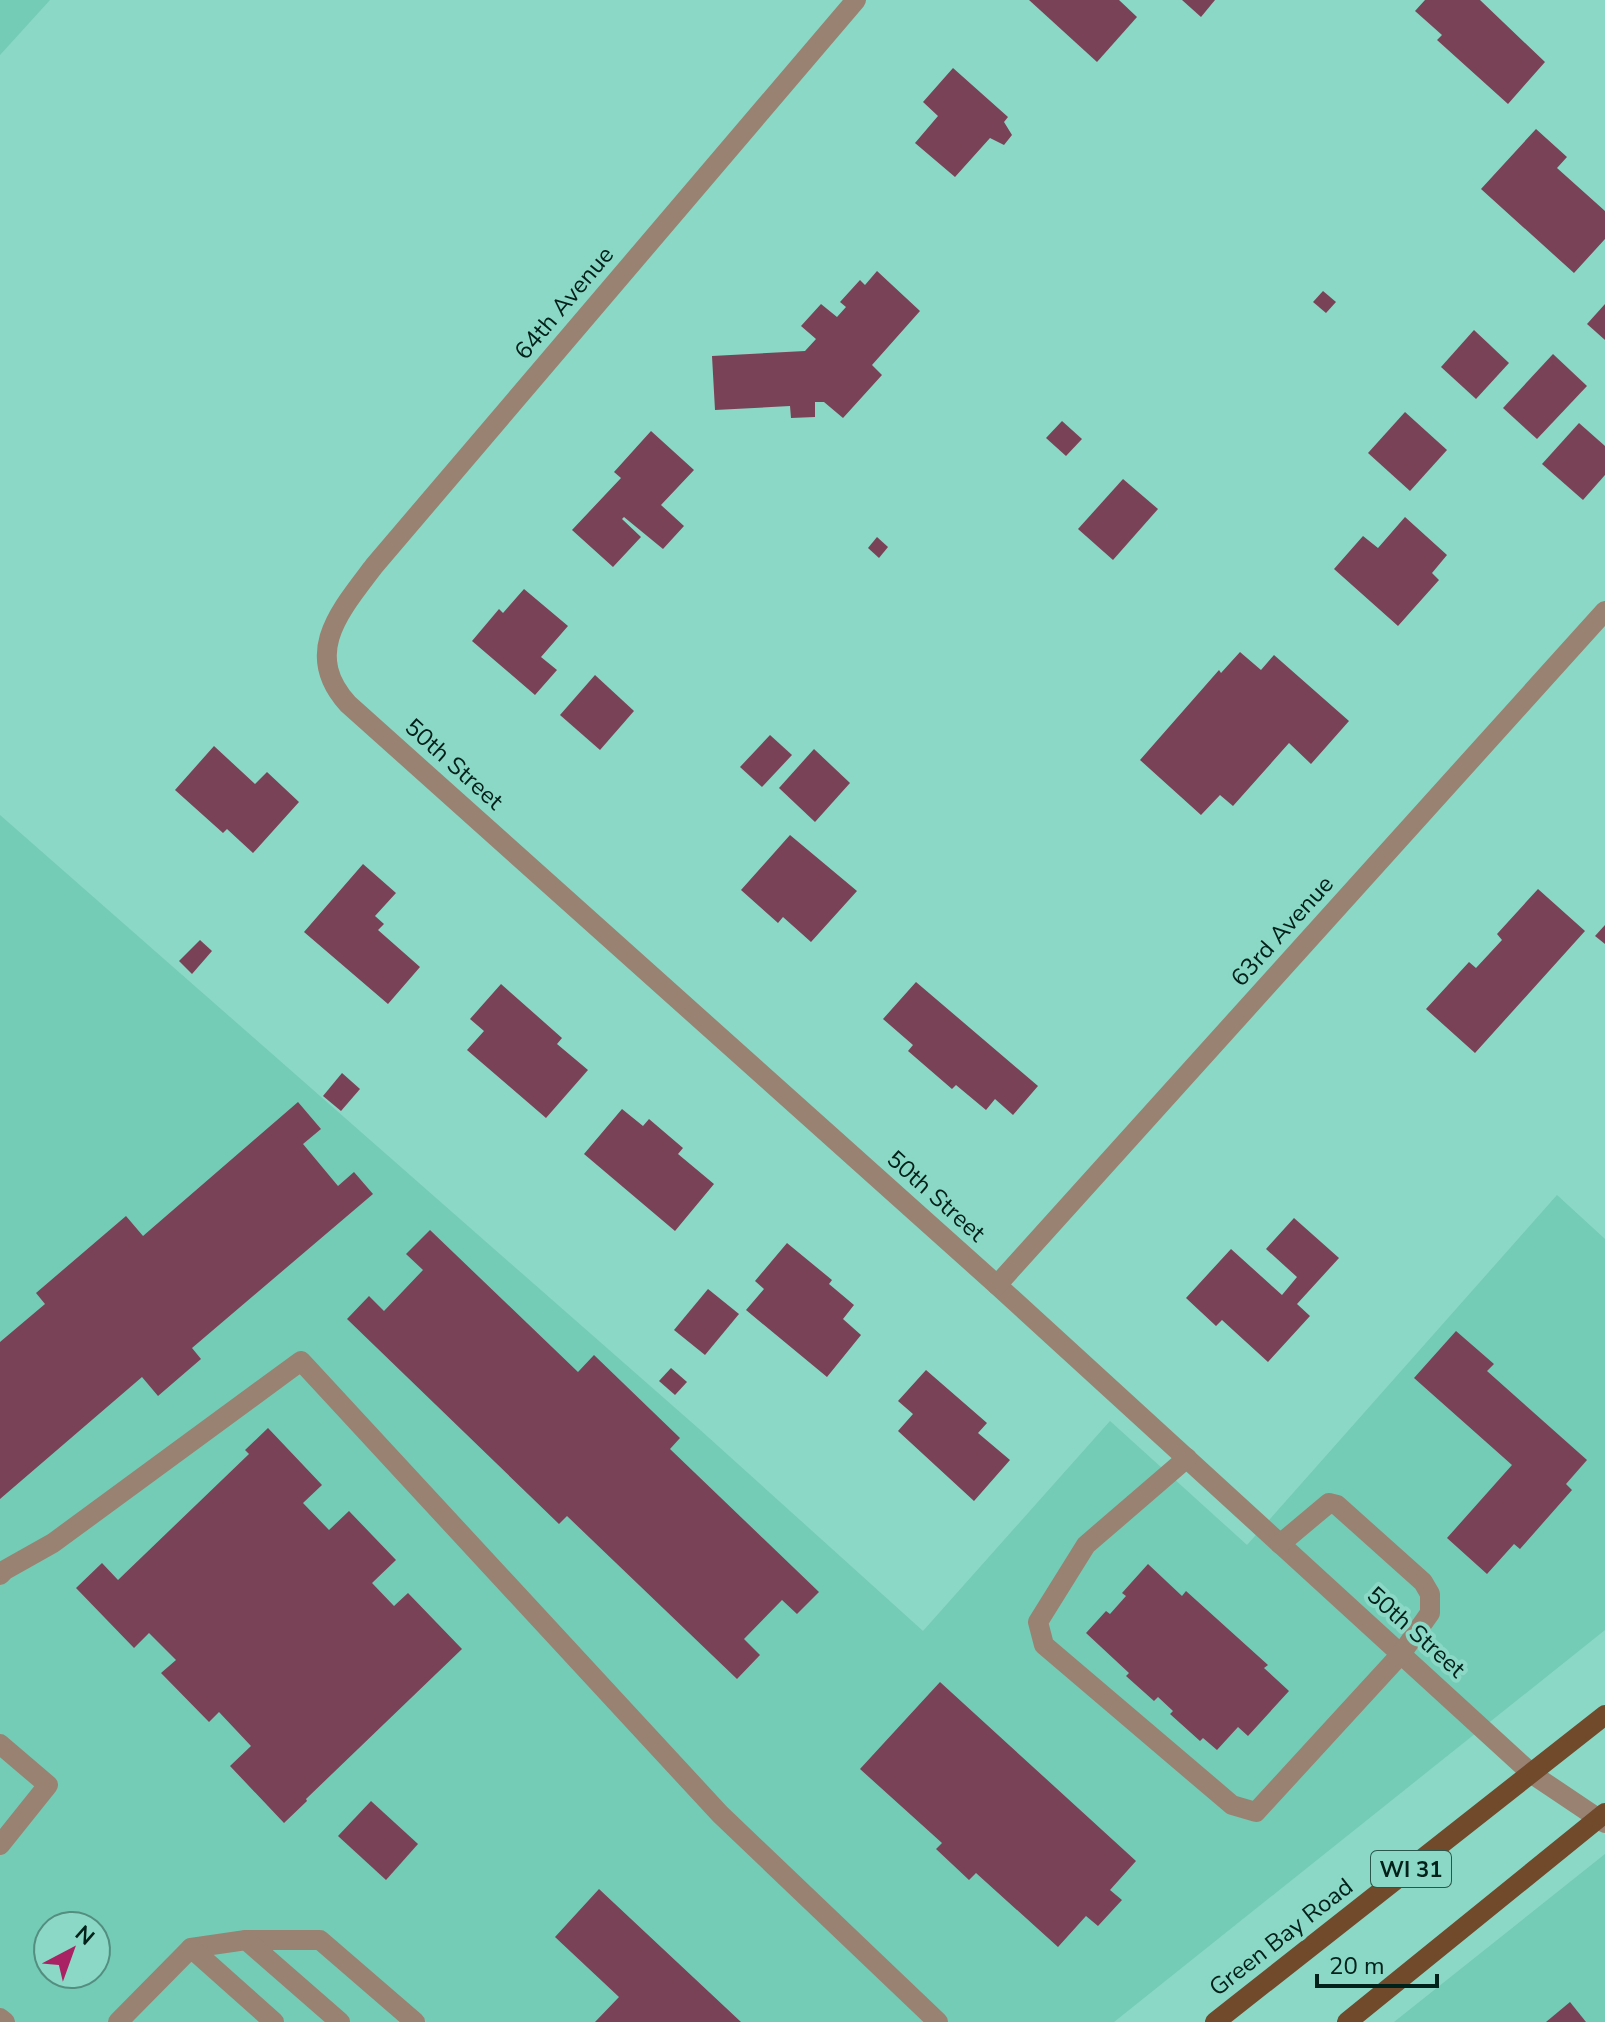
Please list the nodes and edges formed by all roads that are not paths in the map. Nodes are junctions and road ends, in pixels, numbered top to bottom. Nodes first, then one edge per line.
1 (856, 0) edge
2 (1605, 611) edge
3 (327, 648) joint
4 (997, 1285) junction
5 (1187, 1458) junction
6 (1280, 1544) junction
7 (0, 1575) edge
8 (1401, 1654) junction
9 (1605, 1715) edge
10 (0, 1744) edge
11 (1532, 1774) junction
12 (1603, 1818) edge
13 (0, 1845) edge
14 (246, 1940) junction
15 (191, 1948) junction
16 (0, 2018) edge
17 (5, 2022) edge
18 (118, 2022) edge
19 (274, 2022) edge
20 (340, 2022) edge
21 (415, 2022) edge
22 (938, 2022) edge
23 (1215, 2022) edge
24 (1347, 2022) edge

1 - 3 street, 64th Avenue
2 - 4 street, 63rd Avenue
3 - 4 street, 50th Street
4 - 5 street, 50th Street
5 - 6 street, 50th Street
5 - 8 street
6 - 8 street, 50th Street
6 - 8 street
7 - 22 street
8 - 11 street, 50th Street
9 - 11 main road, Green Bay Road / WI 31
10 - 13 street
11 - 12 street, 50th Street
11 - 23 main road, Green Bay Road / WI 31
12 - 24 main road
14 - 15 street
14 - 20 street
14 - 21 street
15 - 18 street
15 - 19 street
16 - 17 street

